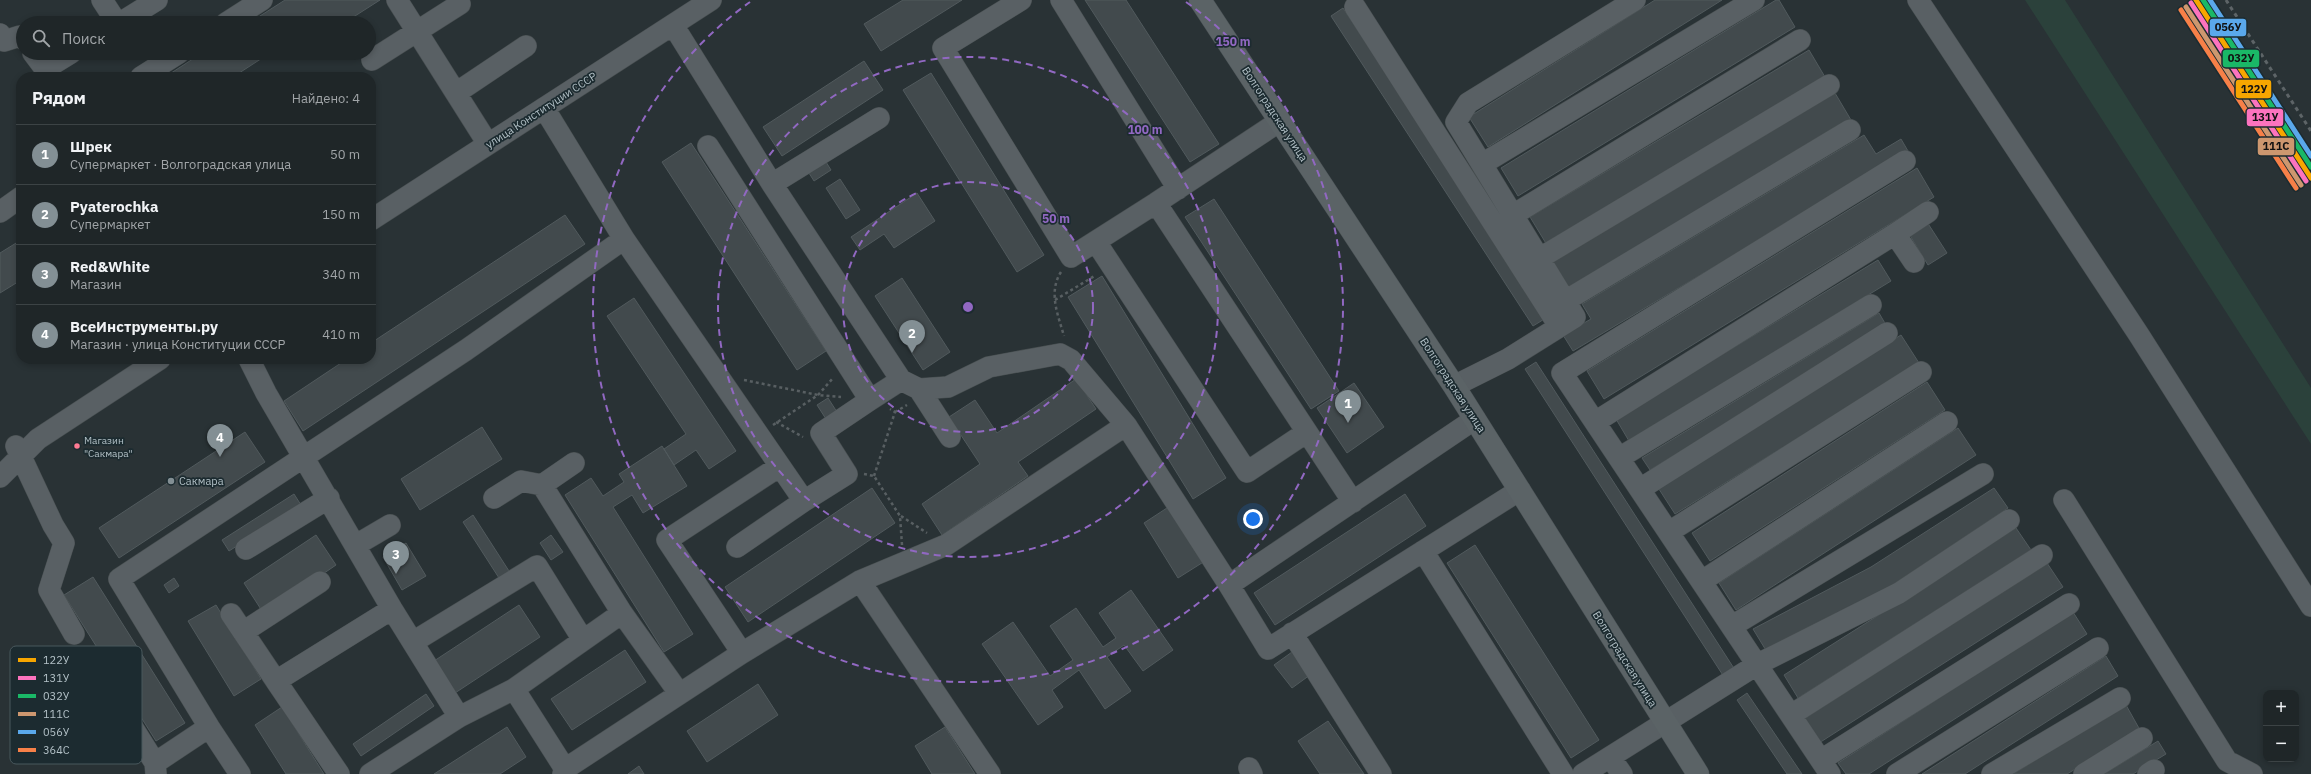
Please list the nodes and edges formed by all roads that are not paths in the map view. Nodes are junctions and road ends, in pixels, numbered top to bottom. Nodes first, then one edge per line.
1 (102, 0) edge
2 (157, 0) edge
3 (262, 0) edge
4 (397, 0) edge
5 (710, 0) edge
6 (1021, 0) edge
7 (1061, 0) edge
8 (1200, 0) edge
9 (1635, 0) edge
10 (1754, 0) edge
11 (1918, 0) edge
12 (460, 4) dead end
13 (1355, 7) dead end
14 (113, 16) edge
15 (130, 16) edge
16 (237, 16) edge
17 (672, 25) junction
18 (418, 32) junction
19 (0, 34) edge
20 (16, 37) edge
21 (1800, 40) dead end
22 (526, 46) dead end
23 (376, 58) edge
24 (38, 60) edge
25 (60, 60) edge
26 (168, 60) edge
27 (149, 72) edge
28 (1829, 85) dead end
29 (456, 93) junction
30 (544, 108) junction
31 (879, 118) dead end
32 (1280, 122) junction
33 (1850, 130) dead end
34 (488, 144) junction
35 (708, 146) dead end
36 (1905, 162) dead end
37 (1482, 164) junction
38 (772, 184) junction
39 (1178, 189) junction
40 (16, 201) edge
41 (1156, 203) junction
42 (0, 212) edge
43 (1928, 212) dead end
44 (1513, 215) junction
45 (376, 217) edge
46 (1895, 234) junction
47 (624, 239) junction
48 (1096, 242) junction
49 (1540, 258) junction
50 (1914, 262) dead end
51 (1566, 301) junction
52 (1871, 305) dead end
53 (1559, 326) junction
54 (1887, 333) dead end
55 (152, 364) edge
56 (252, 364) edge
57 (1921, 372) dead end
58 (901, 380) junction
59 (1454, 386) junction
60 (919, 389) junction
61 (870, 400) junction
62 (1475, 419) junction
63 (1595, 422) junction
64 (1947, 422) dead end
65 (1126, 425) junction
66 (1307, 432) junction
67 (950, 437) dead end
68 (38, 439) junction
69 (8, 447) edge
70 (304, 456) junction
71 (1619, 458) junction
72 (574, 463) dead end
73 (780, 466) junction
74 (1983, 474) dead end
75 (0, 477) edge
76 (542, 485) junction
77 (1640, 489) junction
78 (1520, 490) junction
79 (329, 498) junction
80 (494, 498) dead end
81 (2064, 500) dead end
82 (804, 501) junction
83 (1353, 502) junction
84 (2009, 520) dead end
85 (390, 525) dead end
86 (1669, 532) junction
87 (356, 545) junction
88 (737, 547) dead end
89 (246, 549) dead end
90 (1423, 551) junction
91 (2042, 555) dead end
92 (860, 581) junction
93 (1702, 581) junction
94 (320, 582) dead end
95 (1229, 585) junction
96 (2068, 604) dead end
97 (2311, 606) edge
98 (392, 609) junction
99 (622, 613) junction
100 (231, 614) dead end
101 (1732, 626) junction
102 (243, 632) junction
103 (1292, 633) junction
104 (74, 634) dead end
105 (582, 640) junction
106 (413, 642) junction
107 (2098, 648) dead end
108 (742, 653) junction
109 (1758, 664) junction
110 (276, 681) junction
111 (514, 689) junction
112 (679, 693) junction
113 (2120, 698) dead end
114 (1791, 715) junction
115 (459, 717) junction
116 (1665, 722) junction
117 (209, 727) junction
118 (2142, 738) dead end
119 (142, 746) edge
120 (1610, 757) junction
121 (1826, 767) edge
122 (156, 769) edge
123 (564, 771) edge
124 (240, 774) edge
125 (339, 774) edge
126 (370, 774) edge
127 (990, 774) edge
128 (1381, 774) edge
129 (1563, 774) edge
130 (1583, 774) edge
131 (1622, 774) edge
132 (1698, 774) edge
133 (1897, 774) edge
134 (1992, 774) edge
135 (2084, 774) edge
136 (2252, 774) edge

1 - 14 street
2 - 15 street
3 - 16 street
4 - 18 street
5 - 17 street, улица Конституции СССР
6 - 48 street
7 - 39 street
8 - 32 main road, Волгоградская улица
9 - 37 street
10 - 37 street
11 - 97 street
12 - 18 street
13 - 53 street
17 - 30 street, улица Конституции СССР
17 - 38 street
18 - 23 street
18 - 29 street
19 - 20 street
21 - 44 street
22 - 29 street
24 - 25 street
26 - 27 street
28 - 49 street
29 - 34 street
30 - 34 street, улица Конституции СССР
30 - 47 street
31 - 38 street
32 - 39 street
32 - 59 main road, Волгоградская улица
33 - 51 street
34 - 45 street, улица Конституции СССР
35 - 61 street
36 - 63 street
37 - 44 street
38 - 58 street
39 - 41 street
40 - 42 street
41 - 48 street
41 - 66 street
43 - 46 street
44 - 49 street
46 - 50 street
46 - 63 street
47 - 70 street
47 - 73 street
48 - 66 street
49 - 51 street
51 - 53 street
52 - 71 street
53 - 59 street
54 - 77 street
55 - 68 street
56 - 70 street
57 - 86 street
58 - 60 street
58 - 61 street
59 - 62 main road, Волгоградская улица
60 - 65 street
60 - 67 street
61 - 82 street
62 - 78 main road, Волгоградская улица
62 - 83 street
63 - 71 street
64 - 93 street
65 - 92 street
65 - 95 street
66 - 83 street
68 - 69 street
68 - 75 street
69 - 104 street
70 - 79 street
70 - 117 street
71 - 77 street
72 - 76 street
73 - 82 street
73 - 108 street
74 - 101 street
76 - 80 street
76 - 99 street
77 - 86 street
78 - 90 street
78 - 116 main road, Волгоградская улица
79 - 87 street
79 - 89 street
81 - 136 street
82 - 88 street
83 - 95 street
84 - 109 street
85 - 87 street
86 - 93 street
87 - 98 street
90 - 103 street
90 - 129 street
91 - 114 street
92 - 108 street
92 - 127 street
93 - 101 street
94 - 102 street
95 - 103 street
96 - 121 street
98 - 106 street
98 - 110 street
99 - 105 street
99 - 112 street
100 - 102 street
101 - 109 street
102 - 110 street
103 - 128 street
105 - 106 street
105 - 111 street
106 - 115 street
107 - 133 street
108 - 112 street
109 - 114 street
109 - 116 street
110 - 125 street
111 - 115 street
111 - 123 street
112 - 123 street
113 - 134 street
114 - 121 street
115 - 126 street
116 - 120 street
116 - 132 main road, Волгоградская улица
117 - 122 street
117 - 124 street
118 - 135 street
119 - 122 street
120 - 130 street
120 - 131 street

